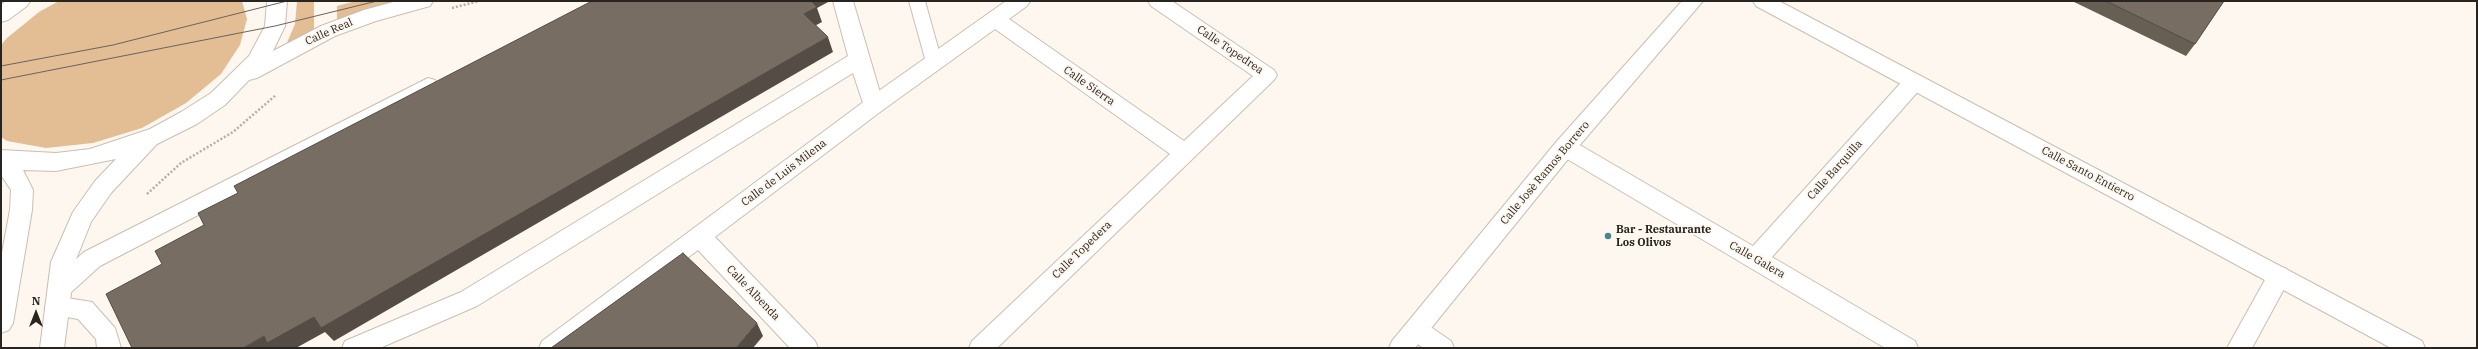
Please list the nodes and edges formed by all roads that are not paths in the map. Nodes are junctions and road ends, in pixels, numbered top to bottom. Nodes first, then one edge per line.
1 (20, 1) edge
2 (277, 1) edge
3 (423, 1) edge
4 (843, 1) edge
5 (916, 1) edge
6 (1020, 1) edge
7 (1158, 1) edge
8 (1693, 1) edge
9 (1763, 1) edge
10 (1, 15) edge
11 (995, 19) junction
12 (861, 58) junction
13 (934, 62) junction
14 (447, 77) edge
15 (241, 78) junction
16 (1914, 82) junction
17 (873, 106) junction
18 (158, 135) junction
19 (1566, 147) junction
20 (1184, 153) junction
21 (1, 160) edge
22 (700, 237) junction
23 (1756, 259) junction
24 (2279, 276) junction
25 (59, 297) junction
26 (1, 323) edge
27 (1417, 330) junction
28 (52, 348) edge
29 (109, 348) edge
30 (354, 348) edge
31 (551, 348) edge
32 (806, 348) edge
33 (981, 348) edge
34 (1400, 348) edge
35 (1442, 348) edge
36 (1906, 348) edge
37 (2239, 348) edge
38 (2413, 348) edge

1 - 10 street
2 - 15 street
3 - 15 street, Calle Real
4 - 12 street
5 - 13 lane
6 - 11 street, Calle de Luis Milena
7 - 20 street, Calle Topedrea
8 - 19 street, Calle Josè Ramos Borrero
9 - 16 street, Calle Santo Entierro
11 - 13 street, Calle de Luis Milena
11 - 20 street, Calle Sierra
12 - 17 street
12 - 30 street
13 - 17 street, Calle de Luis Milena
14 - 25 street
15 - 18 street
16 - 23 street, Calle Barquilla
16 - 24 street, Calle Santo Entierro
17 - 22 street, Calle de Luis Milena
18 - 21 street
18 - 25 street
19 - 23 street, Calle Galera
19 - 27 street, Calle Josè Ramos Borrero
20 - 33 street, Calle Topedera
21 - 26 street
22 - 31 street, Calle de Luis Milena
22 - 32 street, Calle Albenda
23 - 36 street, Calle Galera
24 - 37 street
24 - 38 street, Calle Santo Entierro
25 - 28 street
25 - 29 street
27 - 34 street, Calle Josè Ramos Borrero
27 - 35 street

